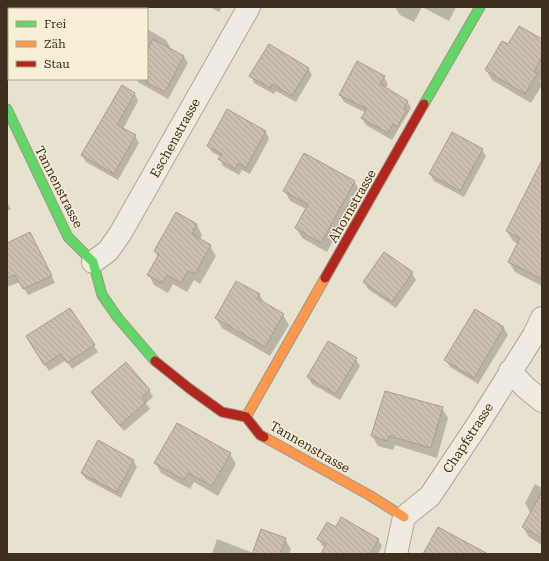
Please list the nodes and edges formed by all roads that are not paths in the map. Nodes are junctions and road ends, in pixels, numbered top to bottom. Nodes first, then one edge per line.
1 (249, 7) edge
2 (480, 7) edge
3 (7, 109) edge
4 (93, 262) junction
5 (542, 318) edge
6 (510, 371) junction
7 (542, 401) edge
8 (246, 417) junction
9 (404, 517) junction
10 (396, 554) edge

1 - 4 street, Eschenstrasse
2 - 8 street, Ahornstrasse
3 - 4 street, Tannenstrasse
4 - 8 street, Tannenstrasse
5 - 6 street, Chapfstrasse
6 - 7 street
6 - 9 street, Chapfstrasse
8 - 9 street, Tannenstrasse
9 - 10 street

